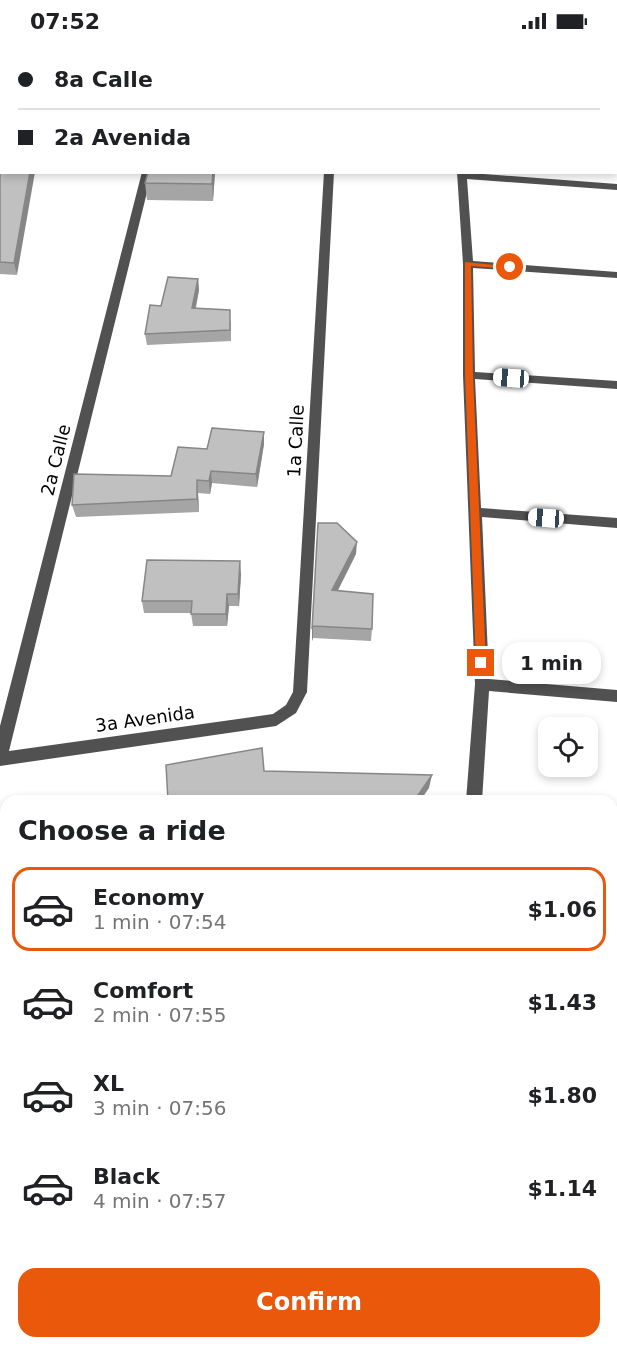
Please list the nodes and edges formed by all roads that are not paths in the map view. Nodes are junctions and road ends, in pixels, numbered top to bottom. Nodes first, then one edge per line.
1 (146, 174) edge
2 (329, 174) edge
3 (462, 174) edge
4 (617, 187) edge
5 (468, 264) junction
6 (617, 275) edge
7 (469, 375) junction
8 (617, 385) edge
9 (475, 512) junction
10 (617, 523) edge
11 (482, 684) junction
12 (617, 696) edge
13 (291, 709) joint
14 (0, 758) edge
15 (474, 795) edge

1 - 14 street, 2a Calle
2 - 13 street, 1a Calle
3 - 4 street
3 - 5 street
5 - 6 street
5 - 7 street
7 - 8 street
7 - 9 street
9 - 10 street
9 - 11 street
11 - 12 street
11 - 15 street
13 - 14 street, 3a Avenida

